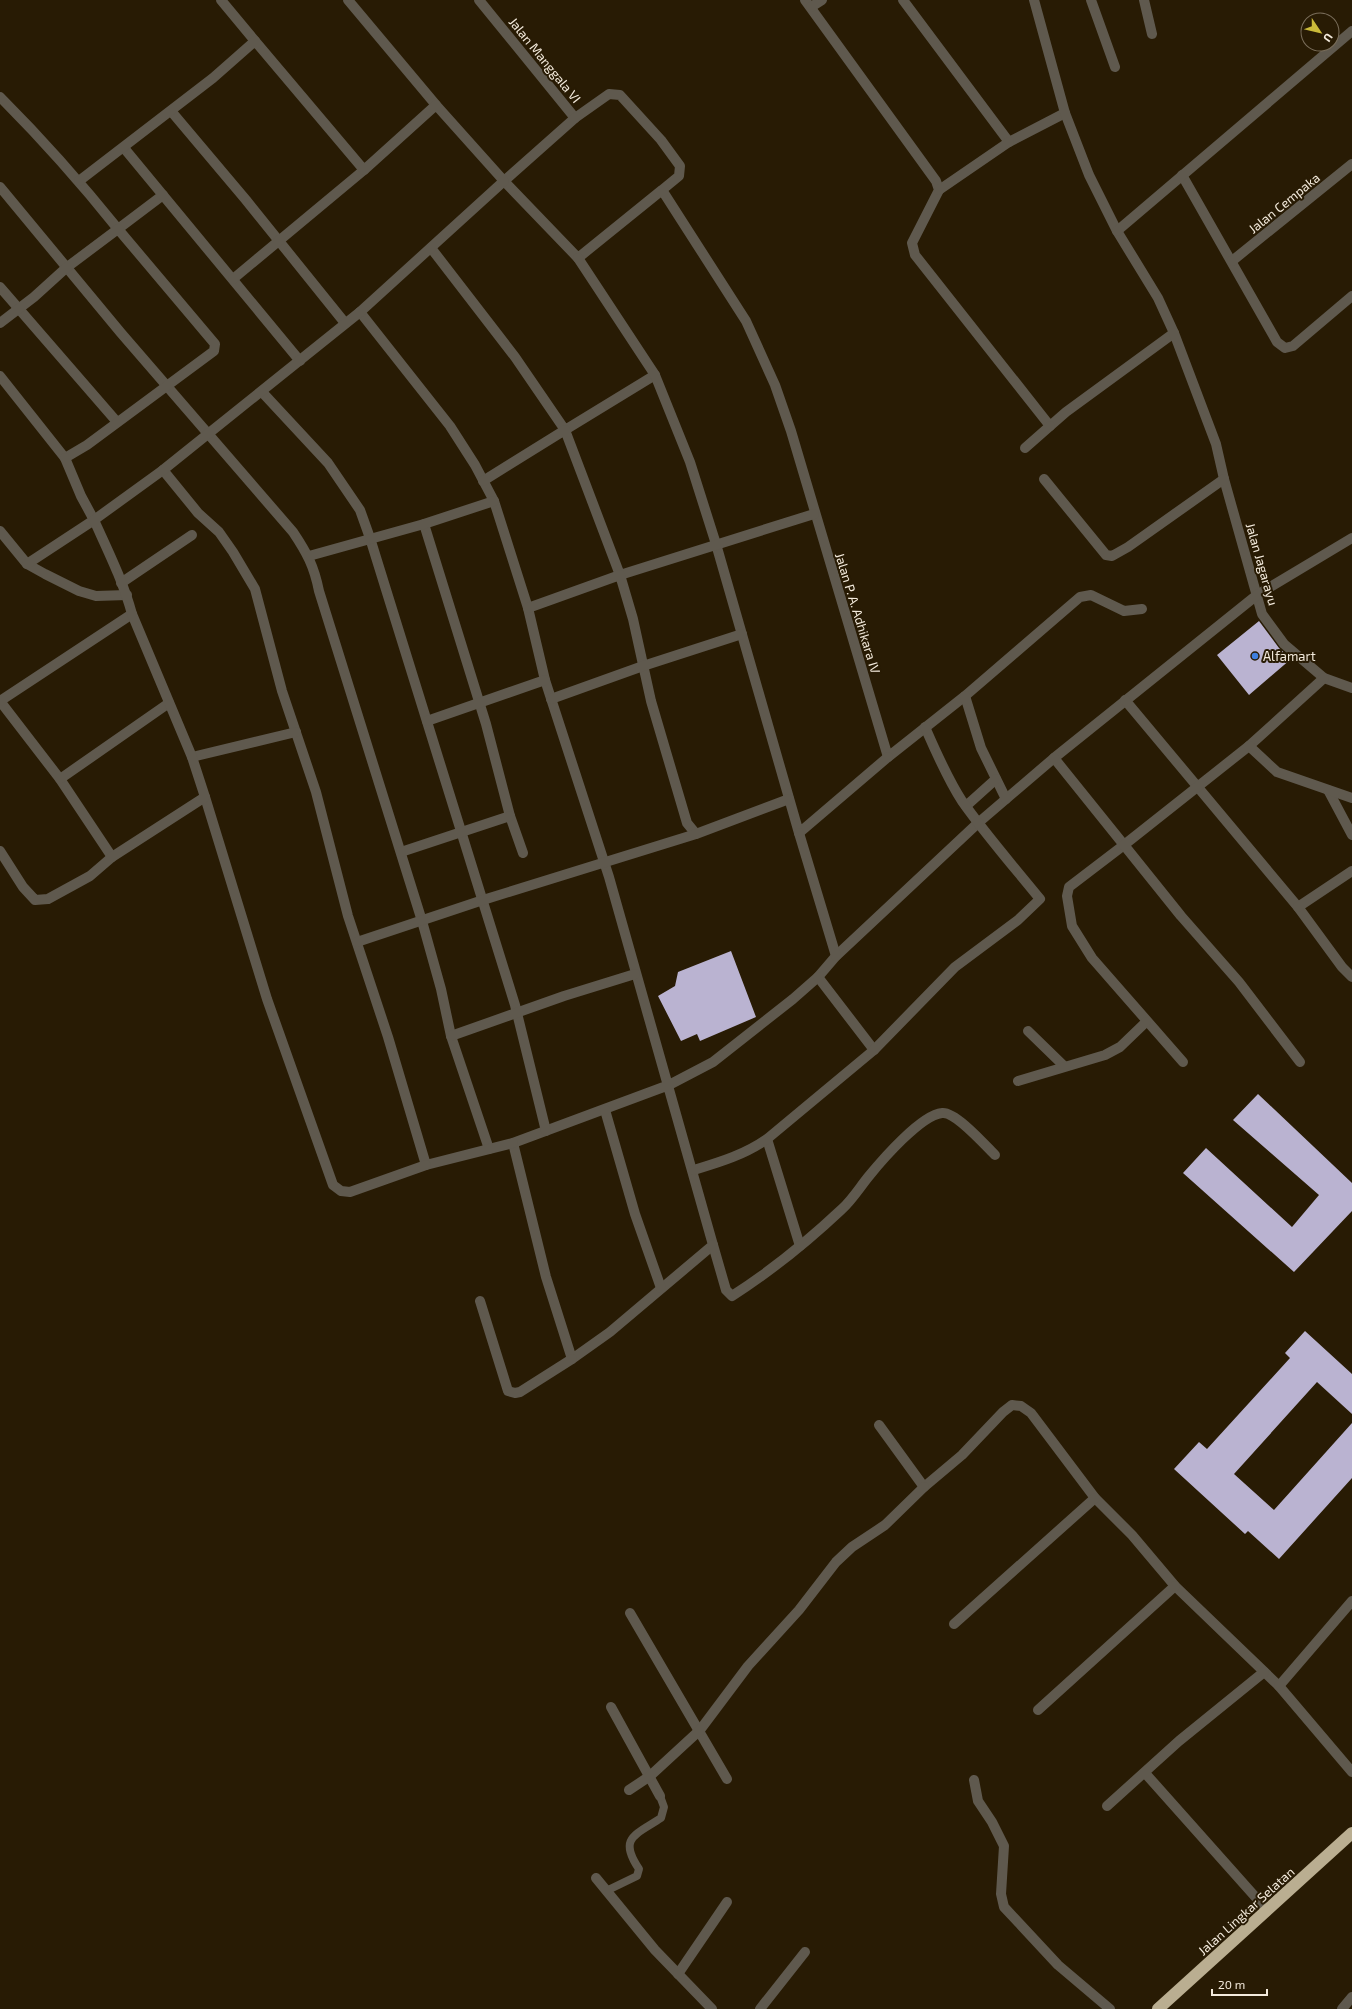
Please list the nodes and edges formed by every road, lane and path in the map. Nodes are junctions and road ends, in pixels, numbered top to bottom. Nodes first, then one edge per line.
1 (221, 0) edge
2 (348, 0) edge
3 (479, 0) edge
4 (822, 0) edge
5 (903, 0) edge
6 (1034, 0) edge
7 (1091, 0) edge
8 (1144, 0) edge
9 (808, 3) edge
10 (1352, 31) edge
11 (1152, 34) dead end
12 (254, 41) junction
13 (1115, 68) dead end
14 (0, 97) edge
15 (436, 105) junction
16 (172, 111) junction
17 (1065, 113) junction
18 (575, 118) junction
19 (1009, 142) junction
20 (124, 148) junction
21 (1352, 164) edge
22 (364, 170) junction
23 (1182, 176) junction
24 (79, 181) junction
25 (504, 181) junction
26 (0, 187) edge
27 (662, 190) junction
28 (939, 190) junction
29 (163, 195) junction
30 (118, 229) junction
31 (1117, 231) junction
32 (280, 242) junction
33 (431, 248) junction
34 (578, 258) junction
35 (1232, 261) junction
36 (66, 268) junction
37 (233, 279) junction
38 (0, 287) edge
39 (1352, 296) edge
40 (18, 309) junction
41 (360, 312) junction
42 (0, 323) edge
43 (345, 323) junction
44 (1174, 333) junction
45 (300, 361) junction
46 (655, 375) junction
47 (0, 376) edge
48 (166, 385) junction
49 (262, 392) junction
50 (117, 422) junction
51 (1050, 426) junction
52 (565, 430) junction
53 (207, 433) junction
54 (1025, 448) dead end
55 (65, 458) junction
56 (163, 470) junction
57 (1224, 478) junction
58 (1044, 479) dead end
59 (483, 481) junction
60 (494, 502) junction
61 (814, 514) junction
62 (94, 520) junction
63 (424, 524) junction
64 (0, 531) edge
65 (192, 535) dead end
66 (370, 538) junction
67 (1352, 538) edge
68 (716, 544) junction
69 (309, 556) junction
70 (27, 564) junction
71 (620, 575) junction
72 (122, 583) junction
73 (127, 595) junction
74 (1257, 595) junction
75 (528, 608) junction
76 (1142, 609) dead end
77 (132, 614) junction
78 (742, 634) junction
79 (643, 666) junction
80 (1324, 678) junction
81 (545, 680) junction
82 (1352, 688) edge
83 (964, 697) junction
84 (551, 700) junction
85 (1125, 700) junction
86 (0, 701) edge
87 (479, 702) junction
88 (169, 703) junction
89 (427, 721) junction
90 (927, 726) junction
91 (296, 732) junction
92 (1249, 746) junction
93 (192, 756) junction
94 (888, 757) junction
95 (1054, 758) junction
96 (60, 779) junction
97 (995, 780) junction
98 (1198, 786) junction
99 (1328, 790) junction
100 (205, 797) junction
101 (1352, 798) edge
102 (789, 799) junction
103 (1006, 799) junction
104 (968, 805) junction
105 (510, 816) junction
106 (978, 823) junction
107 (462, 832) junction
108 (799, 833) junction
109 (696, 834) junction
110 (1352, 836) edge
111 (1124, 845) junction
112 (0, 851) edge
113 (401, 852) junction
114 (523, 853) dead end
115 (112, 857) junction
116 (604, 863) junction
117 (1352, 871) edge
118 (483, 900) junction
119 (1298, 907) junction
120 (422, 921) junction
121 (357, 942) junction
122 (836, 956) junction
123 (635, 974) junction
124 (818, 977) junction
125 (1352, 977) edge
126 (518, 1013) junction
127 (1146, 1022) junction
128 (1028, 1031) dead end
129 (451, 1036) junction
130 (874, 1050) junction
131 (1183, 1062) dead end
132 (1300, 1062) dead end
133 (1064, 1066) junction
134 (1018, 1081) dead end
135 (669, 1086) junction
136 (605, 1110) junction
137 (546, 1132) junction
138 (767, 1139) junction
139 (513, 1143) junction
140 (489, 1149) junction
141 (995, 1155) dead end
142 (426, 1164) junction
143 (694, 1170) junction
144 (714, 1245) junction
145 (800, 1246) junction
146 (661, 1288) junction
147 (480, 1301) dead end
148 (572, 1359) junction
149 (879, 1425) dead end
150 (924, 1487) junction
151 (1096, 1498) junction
152 (1176, 1586) junction
153 (1352, 1601) edge
154 (630, 1613) dead end
155 (954, 1624) dead end
156 (1264, 1672) junction
157 (1279, 1686) junction
158 (611, 1707) dead end
159 (1038, 1710) dead end
160 (700, 1730) junction
161 (1352, 1772) edge
162 (1145, 1773) junction
163 (650, 1776) junction
164 (727, 1779) dead end
165 (974, 1780) dead end
166 (629, 1790) dead end
167 (660, 1796) joint
168 (1107, 1806) dead end
169 (1352, 1833) edge
170 (596, 1878) dead end
171 (606, 1891) junction
172 (727, 1902) dead end
173 (1267, 1910) junction
174 (804, 1952) dead end
175 (678, 1974) junction
176 (1352, 1997) edge
177 (712, 2009) edge
178 (760, 2009) edge
179 (1110, 2009) edge
180 (1158, 2009) edge
181 (1342, 2009) edge

1 - 12 street
2 - 15 street
3 - 18 street, Jalan Manggala VI
4 - 9 street
5 - 19 street
6 - 17 street, Jalan Jagarayu
7 - 13 street
8 - 11 street
9 - 28 street
10 - 23 street
12 - 16 street
12 - 22 street
14 - 24 street
15 - 22 street
15 - 25 street
16 - 20 street
16 - 32 street
17 - 19 street
17 - 31 street, Jalan Jagarayu
18 - 25 street
18 - 27 street
19 - 28 street
20 - 24 street
20 - 29 street
21 - 35 street, Jalan Cempaka
22 - 32 street
23 - 31 street
23 - 35 street
24 - 30 street
25 - 33 street
25 - 34 street
26 - 36 street
27 - 34 street
27 - 61 street, Jalan P. A. Adhikara IV
28 - 51 street
29 - 30 street
29 - 37 street
30 - 36 street
30 - 48 street
31 - 44 street, Jalan Jagarayu
32 - 37 street
32 - 43 street
33 - 41 street
33 - 52 street
34 - 46 street
35 - 39 street
36 - 40 street
36 - 48 street
37 - 45 street
38 - 40 street
40 - 42 street
40 - 50 street
41 - 43 street
41 - 59 street
43 - 45 street
44 - 51 street
44 - 57 street, Jalan Jagarayu
45 - 49 street
46 - 52 street
46 - 68 street
47 - 55 street
48 - 50 street
48 - 53 street
49 - 53 street
49 - 66 street
50 - 55 street
51 - 54 street
52 - 59 street
52 - 71 street
53 - 56 street
53 - 69 street
55 - 62 street
56 - 62 street
56 - 91 street
57 - 58 street
57 - 74 street, Jalan Jagarayu
59 - 60 street
60 - 63 street
60 - 75 street
61 - 68 street
61 - 94 street, Jalan P. A. Adhikara IV
62 - 70 street
62 - 72 street
63 - 66 street
63 - 87 street
64 - 70 street
65 - 72 street
66 - 69 street
66 - 89 street
67 - 74 street
68 - 71 street
68 - 78 street
69 - 113 street
70 - 73 street
71 - 75 street
71 - 79 street
72 - 73 street
73 - 77 street
74 - 80 street, Jalan Jagarayu
74 - 85 street
75 - 81 street
76 - 83 street
77 - 86 street
77 - 88 street
78 - 79 street
78 - 102 street
79 - 84 street
79 - 109 street
80 - 82 street, Jalan Jagarayu
80 - 92 street
81 - 84 street
81 - 87 street
83 - 90 street
83 - 97 street
84 - 116 street
85 - 95 street
85 - 98 street
86 - 96 street
87 - 89 street
87 - 105 street
88 - 93 street
88 - 96 street
89 - 107 street
90 - 94 street
90 - 104 street
91 - 93 street
91 - 121 street
92 - 98 street
92 - 99 street
93 - 100 street
94 - 108 street
95 - 103 street
95 - 111 street
96 - 115 street
97 - 103 street
97 - 104 street
98 - 111 street
98 - 119 street
99 - 101 street
99 - 110 street
100 - 115 street
100 - 142 street
102 - 108 street
102 - 109 street
103 - 106 street
104 - 106 street
105 - 107 street
105 - 114 street
106 - 122 street
106 - 130 street
107 - 113 street
107 - 118 street
108 - 122 street
109 - 116 street
111 - 127 street
111 - 132 street
112 - 115 street
113 - 120 street
116 - 118 street
116 - 123 street
117 - 119 street
118 - 120 street
118 - 126 street
119 - 125 street
120 - 121 street
120 - 129 street
121 - 142 street
122 - 124 street
123 - 126 street
123 - 135 street
124 - 130 street
124 - 135 street
126 - 129 street
126 - 137 street
127 - 131 street
127 - 133 street
128 - 133 street
129 - 140 street
130 - 138 street
133 - 134 street
135 - 136 street
135 - 143 street
136 - 137 street
136 - 146 street
137 - 139 street
138 - 143 street
138 - 145 street
139 - 140 street
139 - 148 street
140 - 142 street
141 - 145 street
143 - 144 street
144 - 145 street
144 - 146 street
146 - 148 street
147 - 148 street
149 - 150 street
150 - 151 street
150 - 160 street
151 - 152 street
151 - 155 street
152 - 156 street
152 - 159 street
153 - 157 street
154 - 160 street
156 - 157 street
156 - 162 street
157 - 161 street
158 - 163 street
160 - 163 street
160 - 164 street
162 - 168 street
162 - 173 street
163 - 166 street
163 - 167 street
165 - 179 street
167 - 171 lane
169 - 173 highway, Jalan Lingkar Selatan
170 - 171 street
171 - 175 street
172 - 175 street
173 - 180 highway, Jalan Lingkar Selatan
174 - 178 street
175 - 177 street
176 - 181 street

